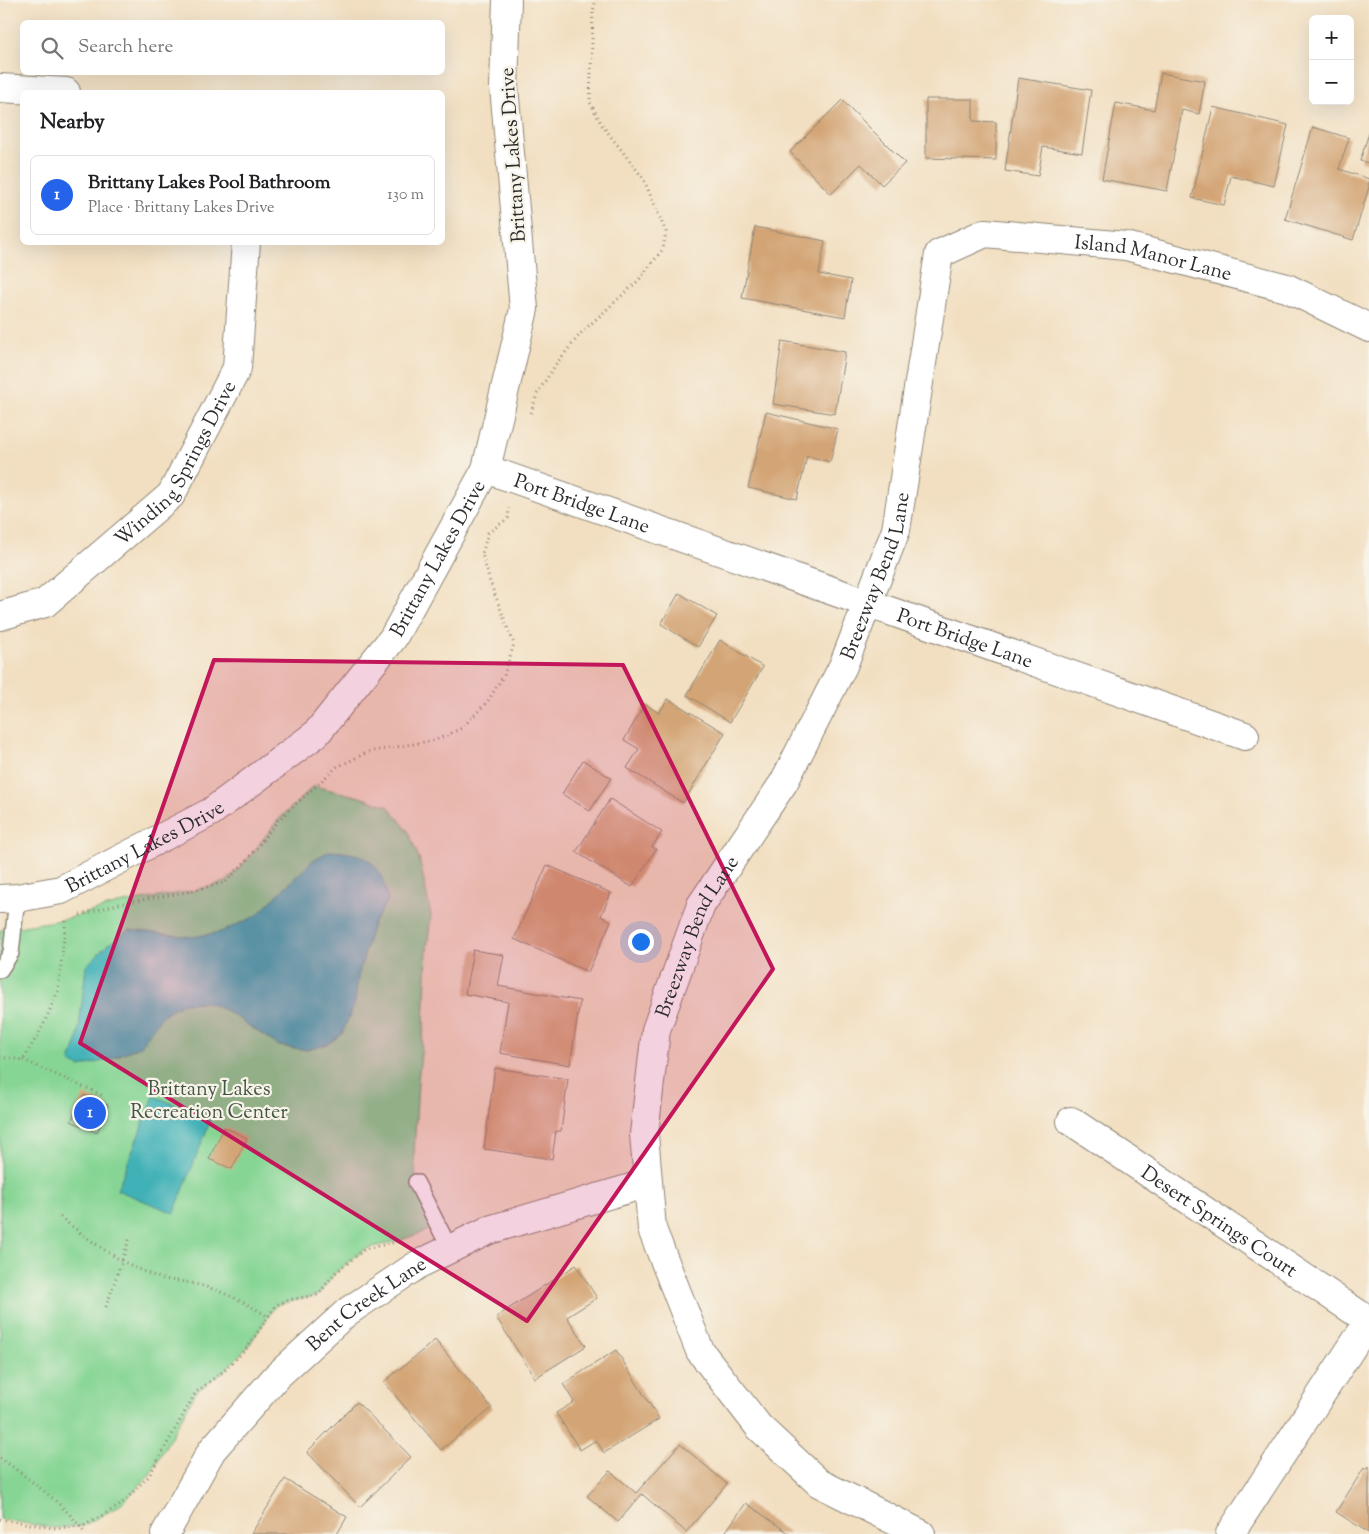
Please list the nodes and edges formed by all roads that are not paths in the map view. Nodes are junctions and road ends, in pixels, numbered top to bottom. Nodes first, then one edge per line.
1 (507, 0) edge
2 (0, 88) edge
3 (33, 90) edge
4 (246, 245) edge
5 (938, 261) joint
6 (1369, 328) edge
7 (486, 469) junction
8 (868, 604) junction
9 (0, 616) edge
10 (1245, 736) dead end
11 (8, 899) edge
12 (0, 970) edge
13 (1071, 1120) dead end
14 (416, 1182) dead end
15 (648, 1183) junction
16 (450, 1249) junction
17 (1369, 1321) edge
18 (166, 1534) edge
19 (921, 1534) edge
20 (1230, 1534) edge

1 - 7 street, Brittany Lakes Drive
2 - 3 street
4 - 9 street, Winding Springs Drive
5 - 6 street, Island Manor Lane
5 - 8 street, Breezway Bend Lane
7 - 8 street, Port Bridge Lane
7 - 11 street, Brittany Lakes Drive
8 - 10 street, Port Bridge Lane
8 - 15 street, Breezway Bend Lane
11 - 12 lane
13 - 17 street, Desert Springs Court
14 - 16 lane
15 - 16 street, Bent Creek Lane
15 - 19 street, Breezway Bend Lane
16 - 18 street, Bent Creek Lane
17 - 20 street

